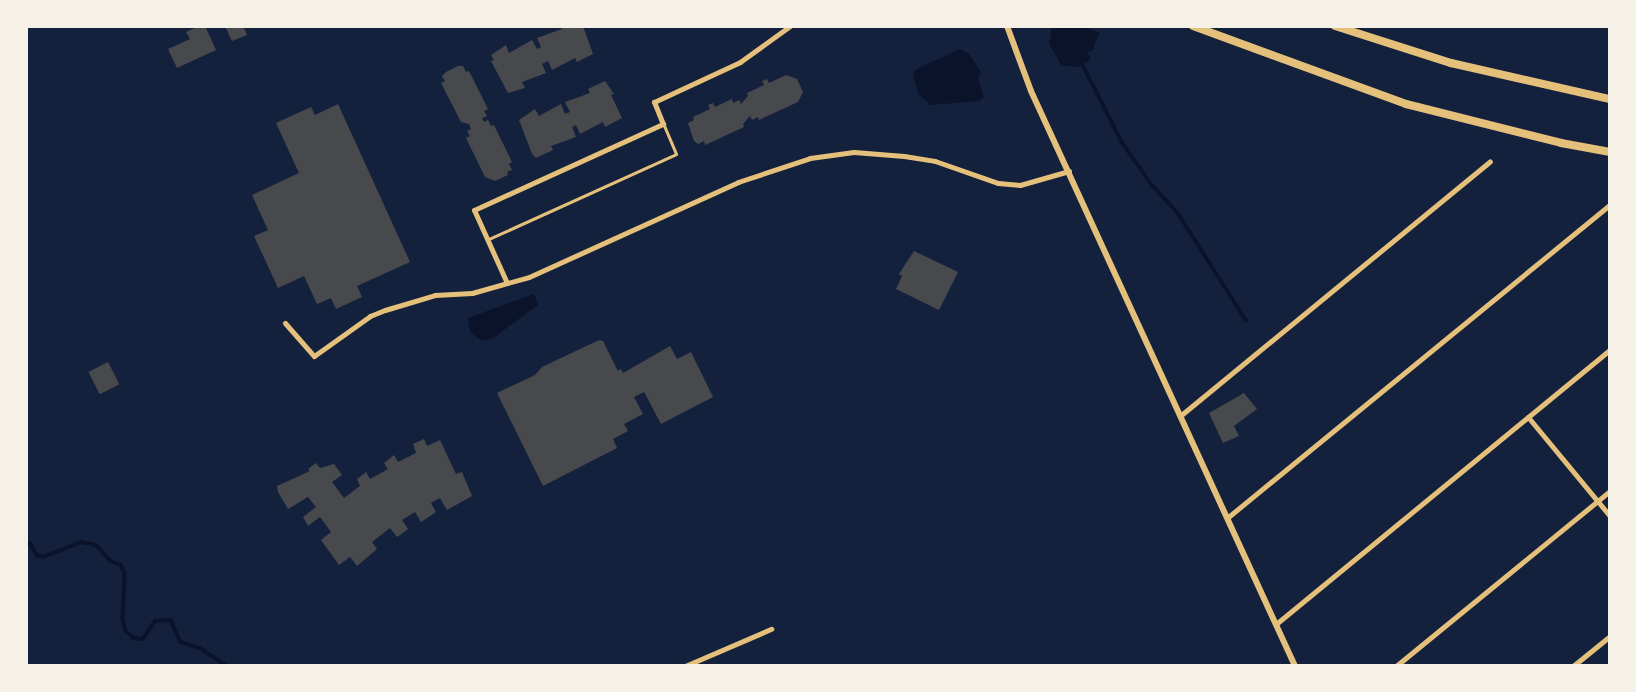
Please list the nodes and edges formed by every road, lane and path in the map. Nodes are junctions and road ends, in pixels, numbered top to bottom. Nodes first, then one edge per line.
1 (790, 26) edge
2 (1007, 26) edge
3 (1193, 26) edge
4 (1335, 26) edge
5 (1610, 99) edge
6 (663, 124) junction
7 (1610, 152) edge
8 (1490, 160) dead end
9 (1069, 171) junction
10 (1610, 204) edge
11 (487, 240) junction
12 (507, 283) junction
13 (285, 323) dead end
14 (1610, 350) edge
15 (1180, 416) junction
16 (1528, 417) junction
17 (1610, 491) edge
18 (1597, 501) junction
19 (1610, 516) edge
20 (1227, 519) junction
21 (1276, 624) junction
22 (771, 629) dead end
23 (1610, 636) edge
24 (685, 666) edge
25 (1295, 666) edge
26 (1396, 666) edge
27 (1573, 666) edge

1 - 6 street
2 - 9 street
3 - 7 main road
4 - 5 main road
6 - 11 street
6 - 11 lane
8 - 15 street
9 - 12 street
9 - 15 street
10 - 20 street
11 - 12 street
12 - 13 street
14 - 16 street
15 - 20 street
16 - 18 street
16 - 21 street
17 - 18 street
18 - 19 street
18 - 26 street
20 - 21 street
21 - 25 street
22 - 24 street
23 - 27 street

